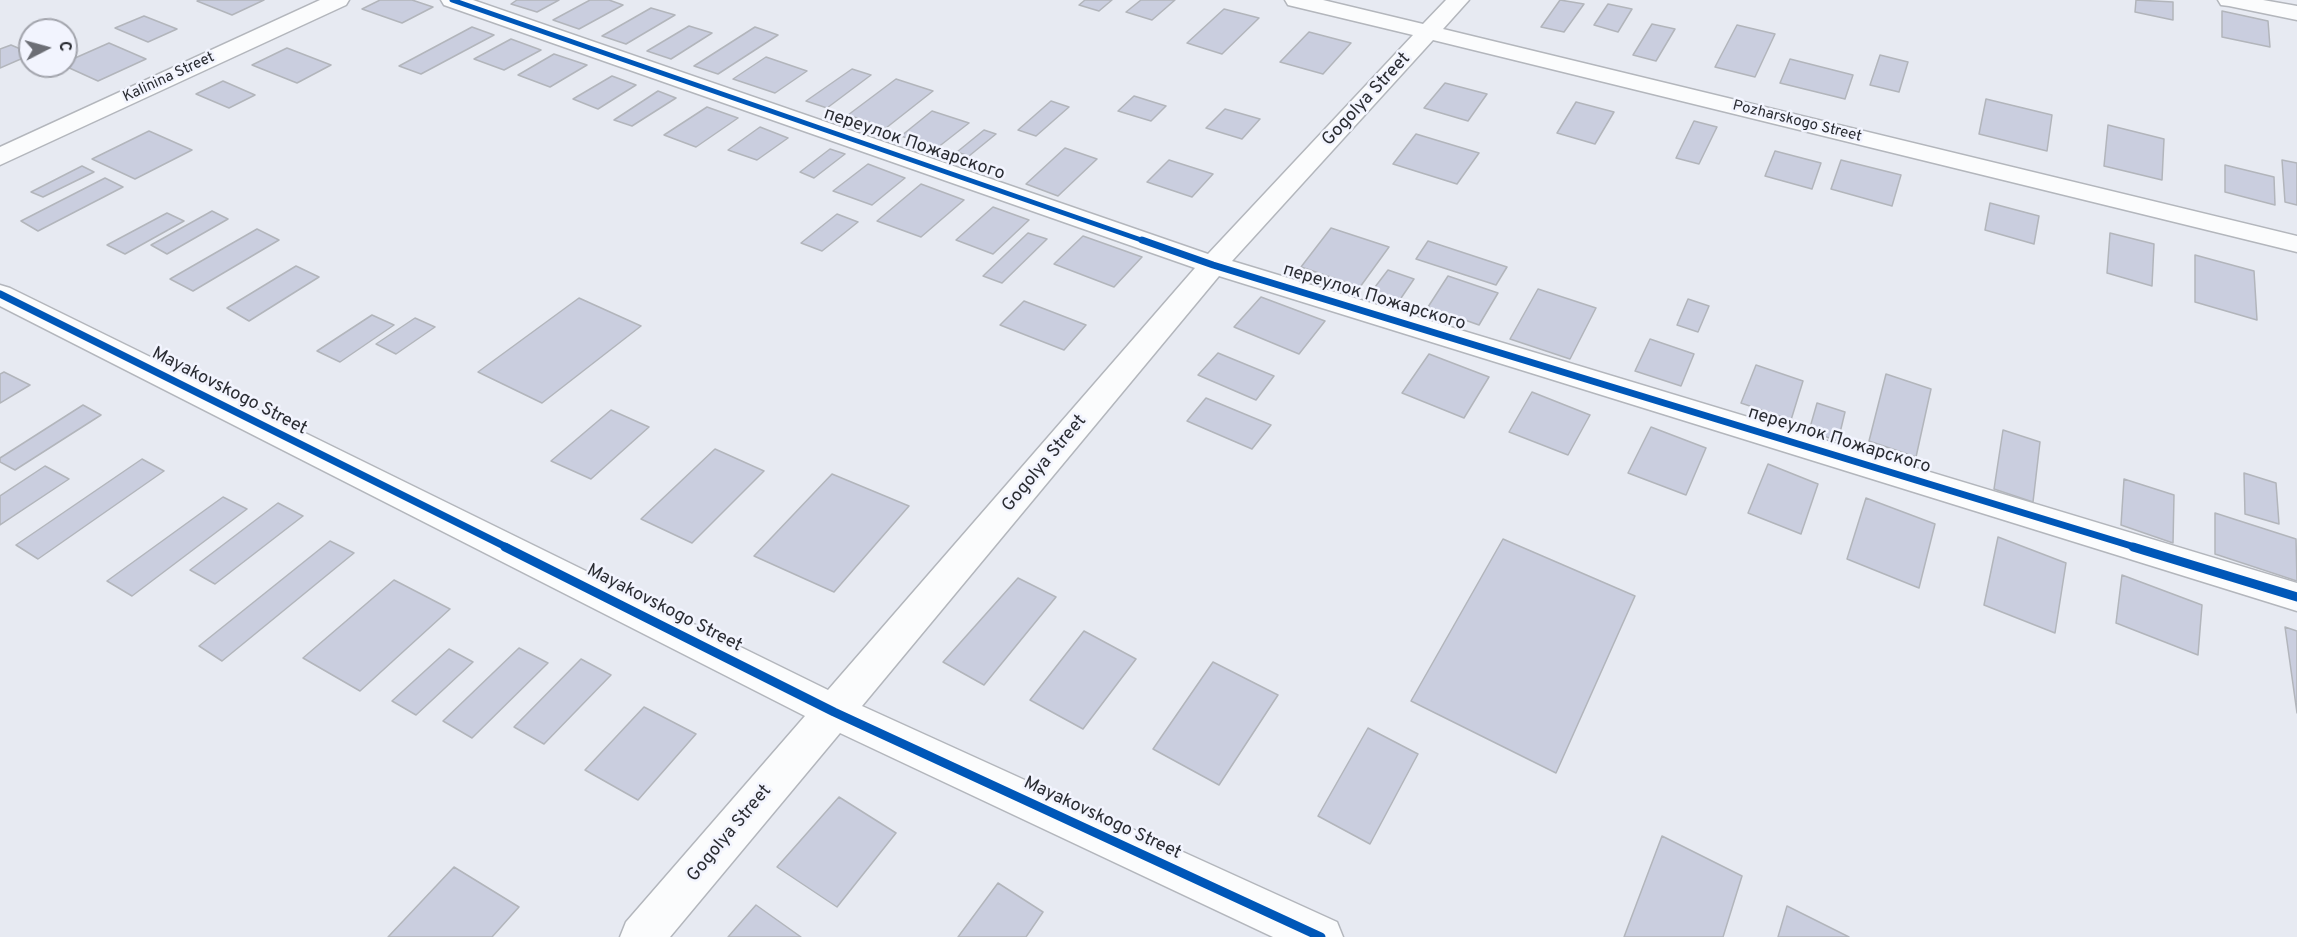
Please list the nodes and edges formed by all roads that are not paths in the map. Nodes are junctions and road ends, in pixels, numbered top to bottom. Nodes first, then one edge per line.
1 (338, 0) edge
2 (452, 0) edge
3 (1296, 0) edge
4 (1458, 0) edge
5 (2229, 0) edge
6 (2297, 13) edge
7 (1429, 33) junction
8 (0, 157) edge
9 (2297, 244) edge
10 (1213, 265) junction
11 (0, 294) edge
12 (2297, 597) edge
13 (834, 712) junction
14 (642, 937) edge
15 (1321, 937) edge

1 - 8 street, Kalinina Street
2 - 10 street, переулок Пожарского
3 - 7 street, Pozharskogo Street
4 - 7 street, Gogolya Street
5 - 6 street
7 - 9 street, Pozharskogo Street
7 - 10 street, Gogolya Street
10 - 12 street, переулок Пожарского
10 - 13 street, Gogolya Street
11 - 13 street, Mayakovskogo Street
13 - 14 street, Gogolya Street
13 - 15 street, Mayakovskogo Street

